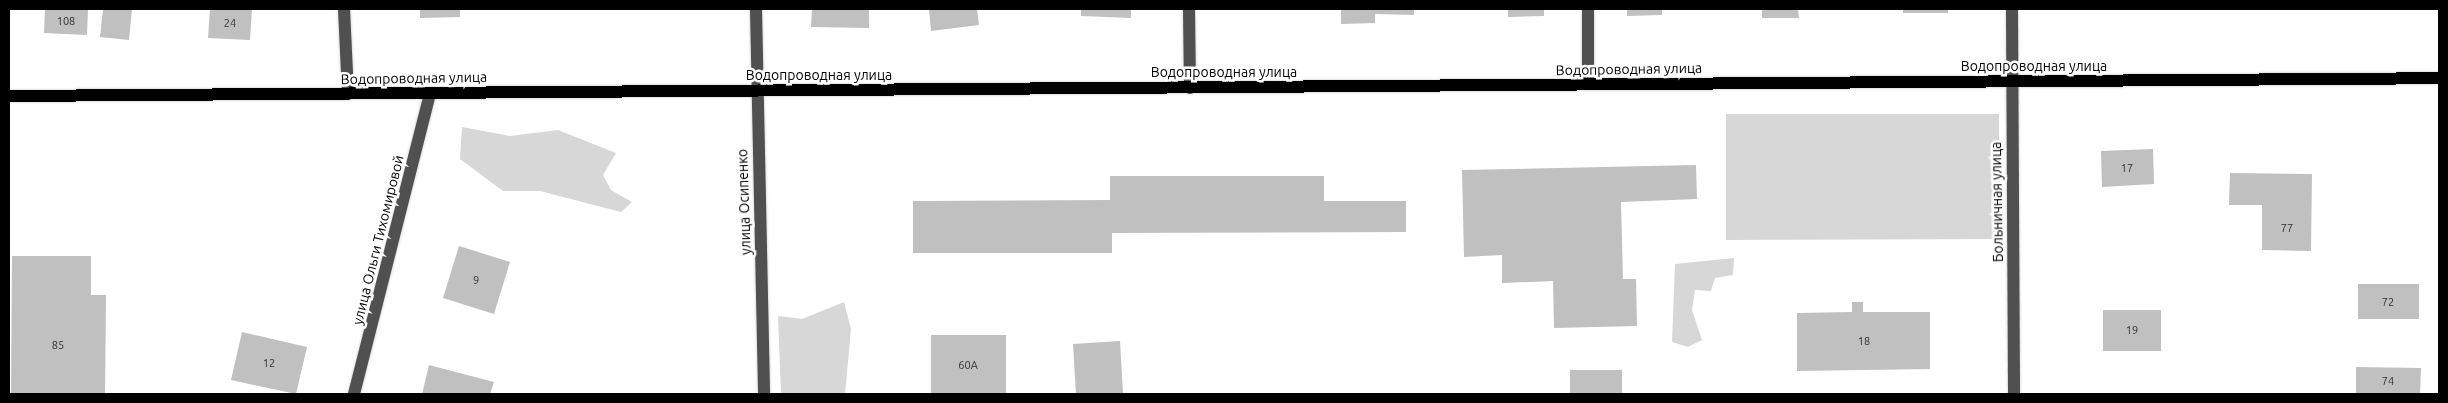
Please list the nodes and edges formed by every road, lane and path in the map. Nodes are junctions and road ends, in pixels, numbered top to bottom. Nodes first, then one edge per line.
1 (344, 9) edge
2 (756, 9) edge
3 (1189, 9) edge
4 (1588, 9) edge
5 (2012, 9) edge
6 (2439, 78) edge
7 (2011, 81) junction
8 (1588, 84) junction
9 (1190, 88) junction
10 (756, 91) junction
11 (430, 93) junction
12 (348, 94) junction
13 (9, 96) edge
14 (354, 394) edge
15 (764, 394) edge
16 (2014, 394) edge

1 - 12 street
2 - 10 street, улица Осипенко
3 - 9 street
4 - 8 street
5 - 7 street, Больничная улица
6 - 7 main road, Водопроводная улица
7 - 8 main road, Водопроводная улица
7 - 16 street, Больничная улица
8 - 9 main road, Водопроводная улица
9 - 10 main road, Водопроводная улица
10 - 11 main road, Водопроводная улица
10 - 15 street, улица Осипенко
11 - 12 main road, Водопроводная улица
11 - 14 street, улица Ольги Тихомировой
12 - 13 main road, Водопроводная улица

